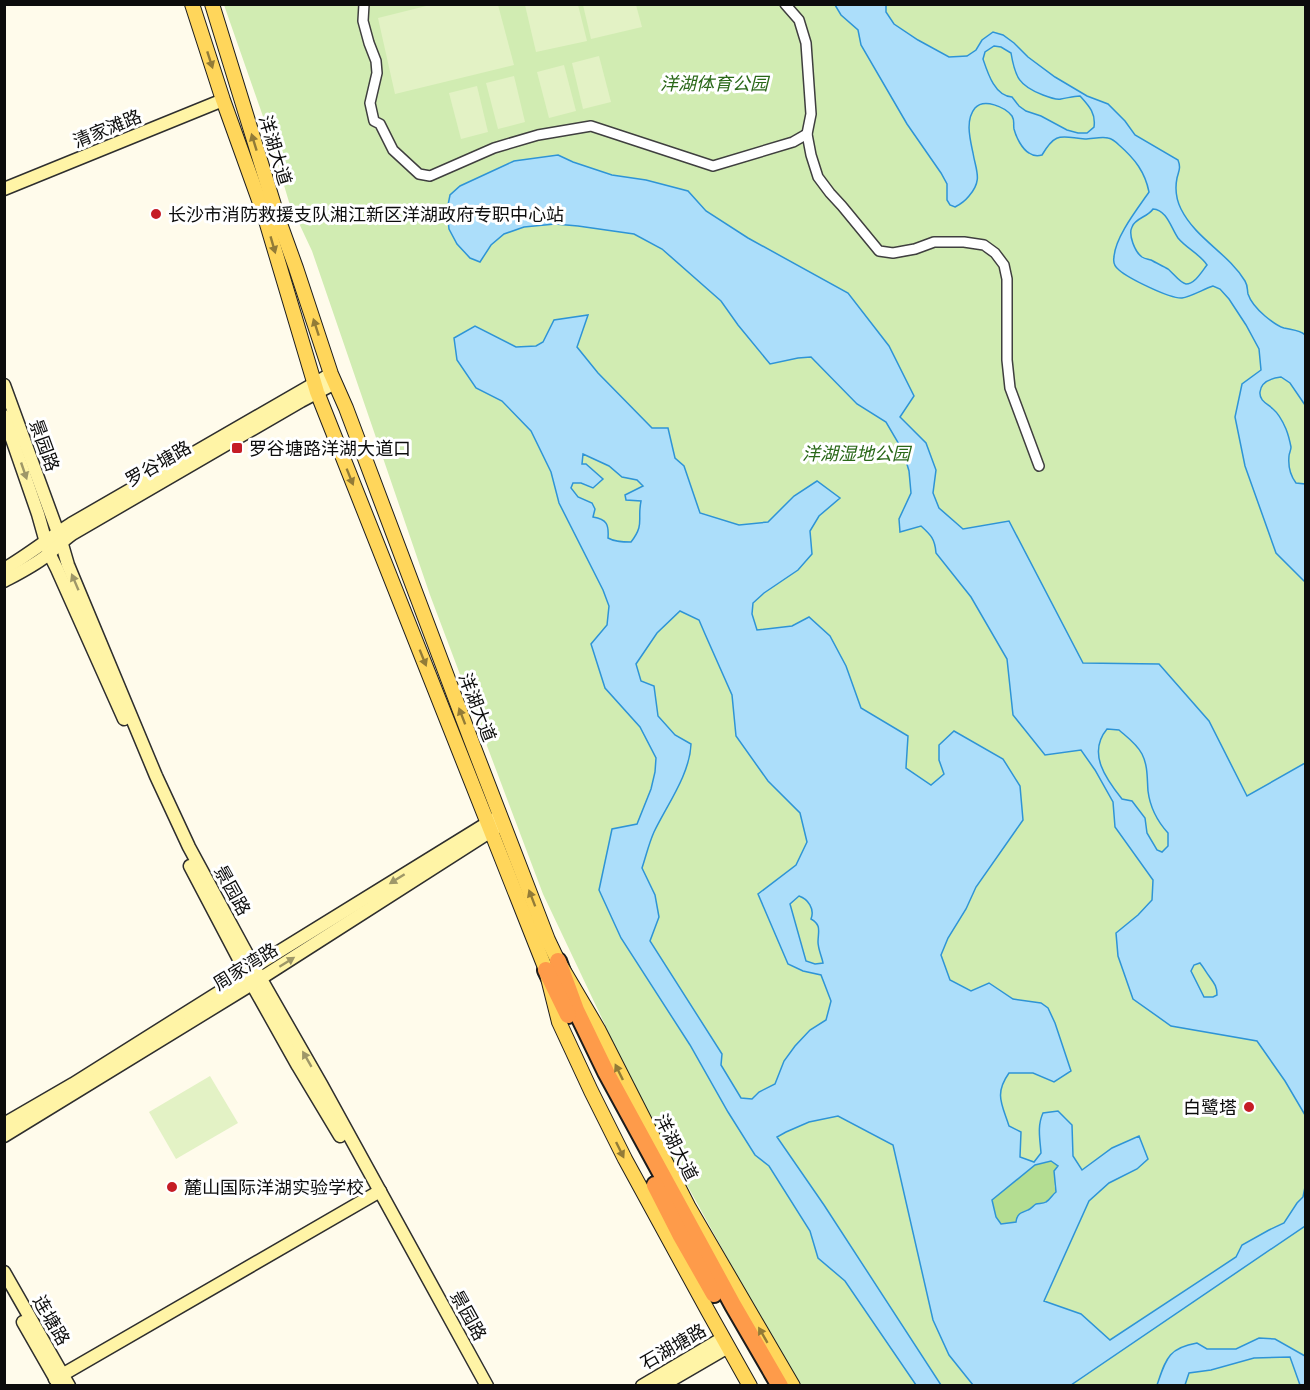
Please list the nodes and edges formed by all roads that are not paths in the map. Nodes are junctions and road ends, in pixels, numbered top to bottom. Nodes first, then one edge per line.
1 (192, 4) edge
2 (213, 4) edge
3 (364, 4) edge
4 (785, 4) edge
5 (222, 97) junction
6 (807, 135) junction
7 (4, 183) edge
8 (4, 189) edge
9 (333, 378) junction
10 (4, 385) edge
11 (315, 388) junction
12 (4, 416) edge
13 (1039, 466) dead end
14 (60, 537) junction
15 (47, 547) junction
16 (4, 569) edge
17 (4, 581) edge
18 (496, 823) junction
19 (552, 966) junction
20 (254, 976) junction
21 (602, 1075) junction
22 (4, 1124) edge
23 (4, 1136) edge
24 (378, 1195) junction
25 (4, 1272) edge
26 (4, 1289) edge
27 (725, 1342) junction
28 (62, 1382) edge
29 (478, 1386) edge
30 (487, 1386) edge
31 (642, 1386) edge
32 (661, 1386) edge
33 (750, 1386) edge
34 (767, 1386) edge
35 (780, 1386) edge
36 (793, 1386) edge

1 -> 5 main road, 洋湖大道
9 -> 2 main road, 洋湖大道
3 - 6 street
4 - 6 street
5 - 7 main road, 清家滩路
5 - 8 main road, 清家滩路
5 -> 11 main road, 洋湖大道
6 - 13 street
9 - 11 main road, 罗谷塘路
18 -> 9 main road, 洋湖大道
10 - 14 main road, 景园路
11 - 14 main road, 罗谷塘路
11 -> 18 main road, 洋湖大道
12 -> 15 main road, 景园路
14 - 15 main road, 罗谷塘路
20 -> 14 main road, 景园路
15 - 16 main road, 罗谷塘路
15 - 17 main road, 罗谷塘路
15 - 20 main road, 景园路
18 - 19 main road, 洋湖大道
18 - 20 main road, 周家湾路
19 - 21 highway
19 -> 27 main road, 洋湖大道
36 -> 19 main road, 洋湖大道
20 - 22 main road, 周家湾路
20 - 23 main road, 周家湾路
20 - 24 main road, 景园路
21 - 34 highway
21 - 35 highway
24 - 28 main road
24 - 29 main road, 景园路
24 - 30 main road, 景园路
25 - 28 main road, 连塘路
26 - 28 main road, 连塘路
27 - 31 main road, 石湖塘路
27 - 32 main road, 石湖塘路
27 - 33 main road, 洋湖大道

